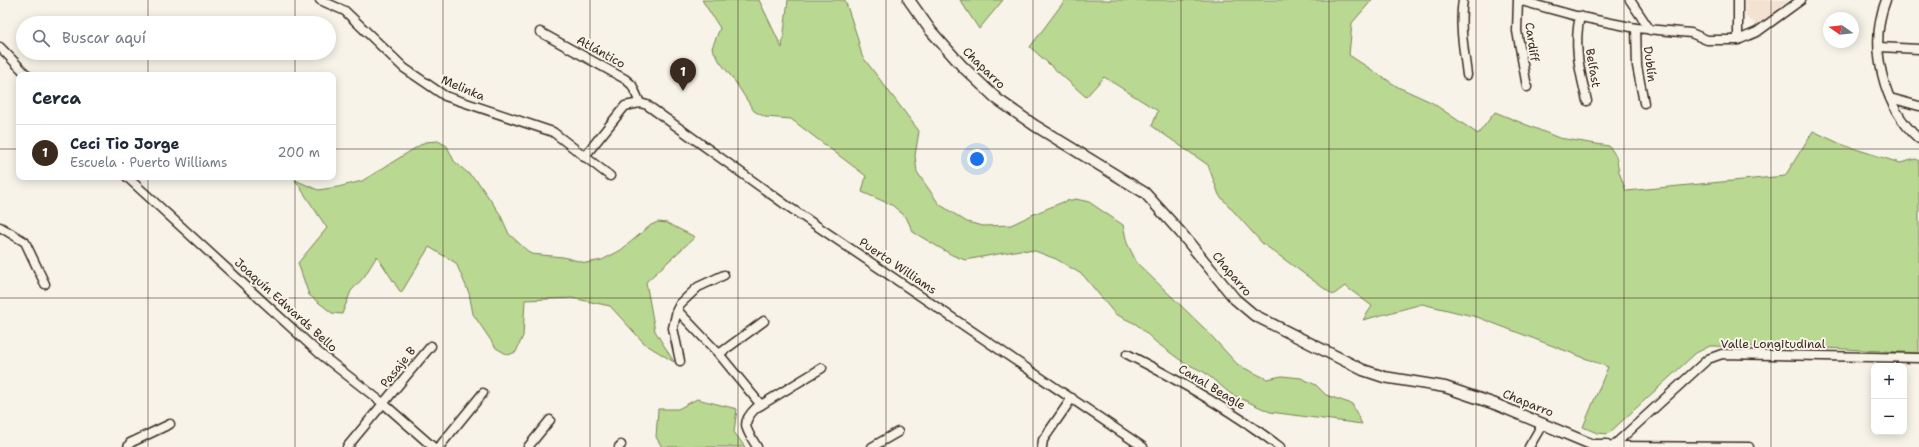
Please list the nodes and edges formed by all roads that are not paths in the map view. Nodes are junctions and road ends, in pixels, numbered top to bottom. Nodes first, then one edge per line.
1 (320, 0) edge
2 (909, 0) edge
3 (1463, 0) edge
4 (1518, 0) edge
5 (1630, 0) edge
6 (1738, 0) edge
7 (1801, 0) edge
8 (1886, 0) edge
9 (1580, 16) junction
10 (1636, 28) junction
11 (1650, 30) junction
12 (540, 32) dead end
13 (1738, 40) junction
14 (0, 47) edge
15 (1879, 47) junction
16 (1919, 49) edge
17 (24, 72) edge
18 (1467, 75) dead end
19 (1527, 87) dead end
20 (1890, 98) junction
21 (1587, 101) dead end
22 (640, 103) junction
23 (1644, 103) dead end
24 (1919, 106) edge
25 (1919, 140) edge
26 (584, 157) junction
27 (610, 176) dead end
28 (130, 180) edge
29 (0, 227) edge
30 (724, 275) dead end
31 (45, 284) dead end
32 (677, 310) junction
33 (764, 322) dead end
34 (431, 346) dead end
35 (719, 354) junction
36 (1126, 354) dead end
37 (1919, 358) edge
38 (680, 361) dead end
39 (822, 368) dead end
40 (483, 393) dead end
41 (1072, 398) junction
42 (384, 404) junction
43 (761, 405) junction
44 (550, 420) dead end
45 (1543, 423) junction
46 (170, 424) dead end
47 (898, 432) dead end
48 (1593, 446) edge
49 (1609, 446) edge
50 (128, 447) edge
51 (347, 447) edge
52 (433, 447) edge
53 (439, 447) edge
54 (528, 447) edge
55 (757, 447) edge
56 (872, 447) edge
57 (1042, 447) edge
58 (1143, 447) edge
59 (1280, 447) edge
60 (1529, 447) edge
61 (1749, 447) edge

1 - 26 street, Melinka
2 - 45 street, Chaparro
3 - 18 street
4 - 9 street
4 - 19 street, Cardiff
5 - 11 street
6 - 13 street
7 - 13 street
8 - 15 street
9 - 10 street
9 - 21 street, Belfast
10 - 11 street
10 - 23 street, Dublín
11 - 13 street
12 - 22 street, Atlántico
14 - 17 street
15 - 16 street
15 - 20 street
20 - 24 street
20 - 25 street
22 - 26 street
22 - 41 street, Puerto Williams
26 - 27 street, Melinka
28 - 42 street, Joaquín Edwards Bello
29 - 31 street
30 - 32 street
32 - 35 street
32 - 38 street
33 - 35 street
34 - 42 street, Pasaje B
35 - 43 street
36 - 59 street, Canal Beagle
37 - 49 street, Valle Longitudinal
39 - 43 street
40 - 53 street
41 - 57 street
41 - 58 street, Puerto Williams
42 - 51 street, Pasaje B
42 - 52 street, Joaquín Edwards Bello
43 - 55 street
44 - 54 street
45 - 48 street, Chaparro
45 - 60 street
46 - 50 street
47 - 56 street
48 - 49 street, Chaparro
49 - 61 street

